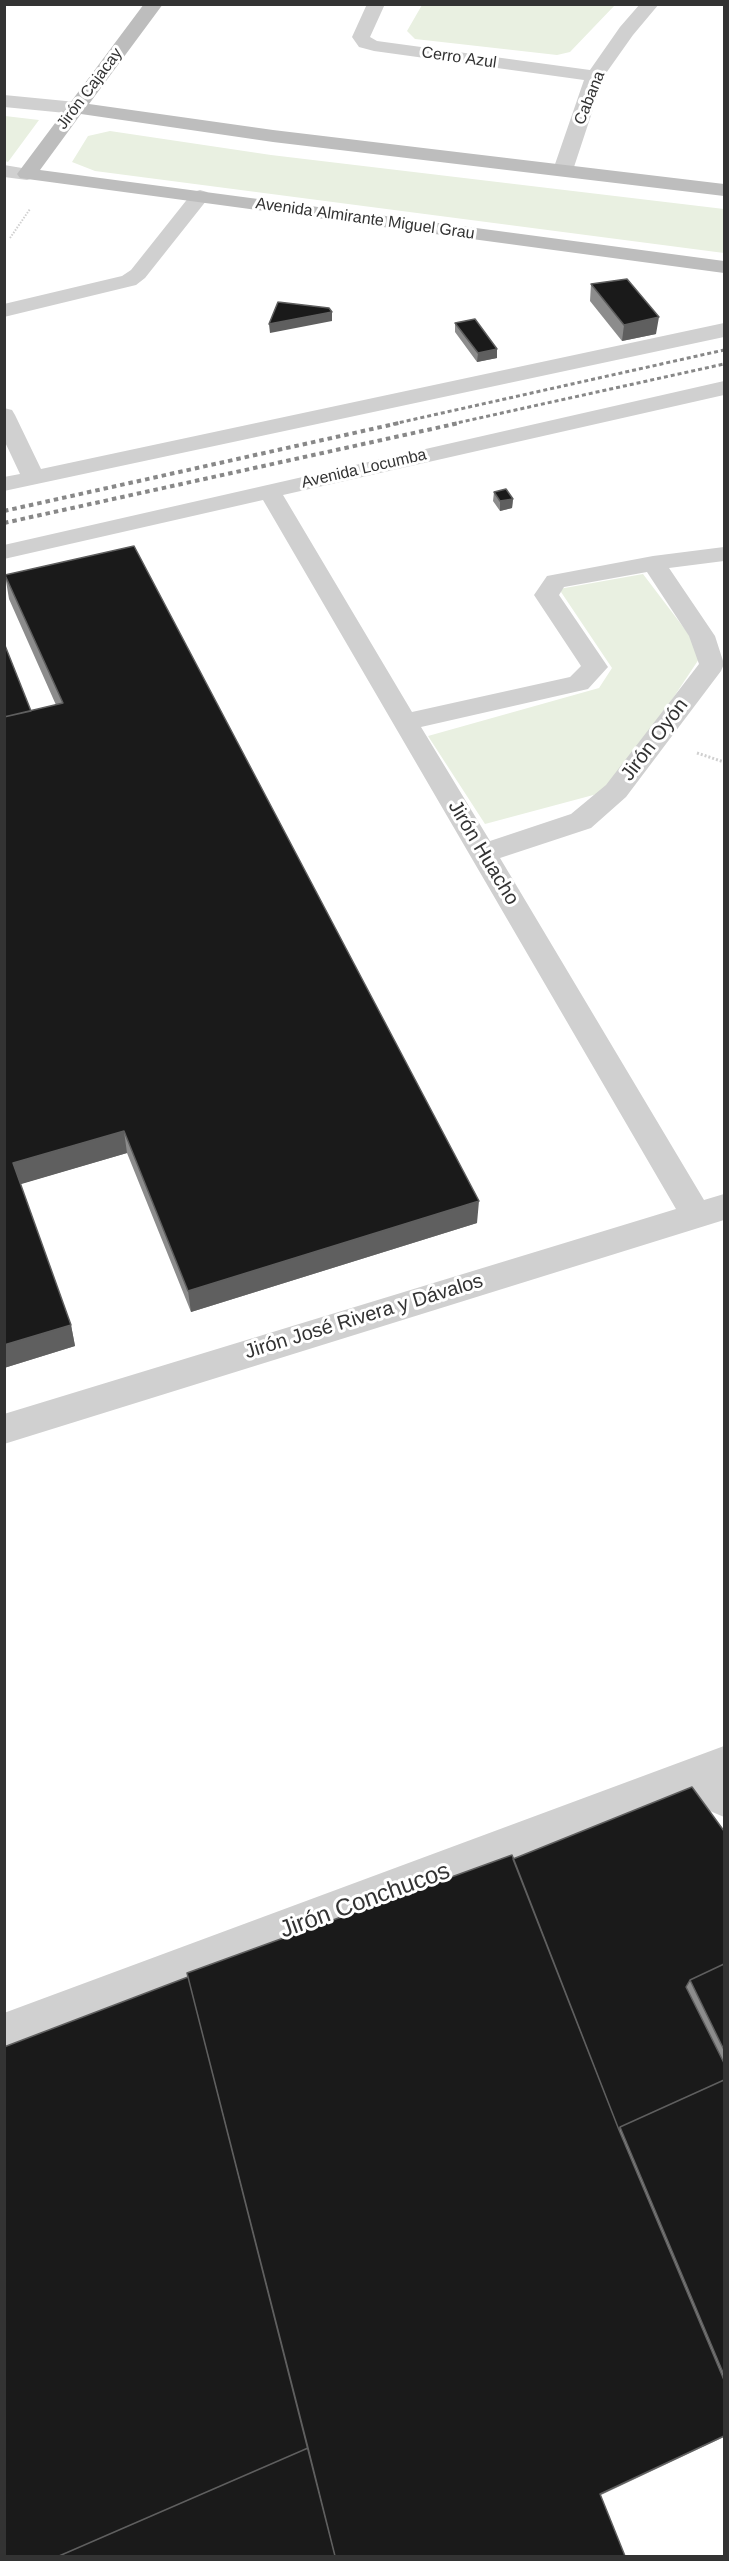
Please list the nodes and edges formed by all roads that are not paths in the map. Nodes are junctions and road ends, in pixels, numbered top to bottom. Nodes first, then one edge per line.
1 (154, 4) edge
2 (376, 4) edge
3 (650, 4) edge
4 (596, 76) junction
5 (4, 101) edge
6 (76, 108) junction
7 (563, 170) junction
8 (4, 171) edge
9 (27, 174) junction
10 (724, 190) edge
11 (200, 196) junction
12 (724, 267) edge
13 (4, 311) edge
14 (724, 330) edge
15 (724, 388) edge
16 (4, 415) edge
17 (34, 478) junction
18 (4, 484) edge
19 (269, 491) junction
20 (4, 552) edge
21 (724, 554) edge
22 (653, 563) junction
23 (404, 723) junction
24 (483, 853) junction
25 (710, 1211) edge
26 (4, 1429) edge
27 (718, 1779) edge
28 (4, 2034) edge

1 - 6 main road, Jirón Cajacay
2 - 4 street, Cerro Azul
3 - 4 street, Cabana
4 - 7 street, Cabana
5 - 6 street
6 - 7 main road
6 - 9 main road, Jirón Cajacay
7 - 10 main road
8 - 9 street, Avenida Almirante Miguel Grau
9 - 11 main road, Avenida Almirante Miguel Grau
11 - 12 main road, Avenida Almirante Miguel Grau
11 - 13 street
14 - 17 street
15 - 19 street, Avenida Locumba
16 - 17 street
17 - 18 street
19 - 20 street, Avenida Locumba
19 - 23 street, Jirón Huacho
21 - 22 street
22 - 23 street
22 - 24 street, Jirón Oyón
23 - 24 street, Jirón Huacho
24 - 25 street, Jirón Huacho
25 - 26 street, Jirón José Rivera y Dávalos
27 - 28 street, Jirón Conchucos

